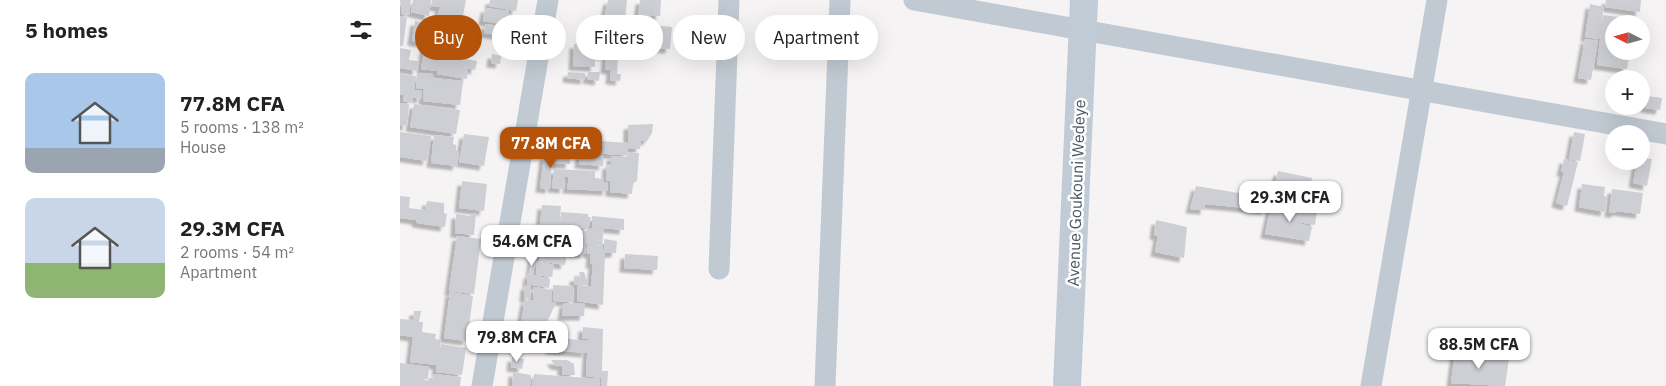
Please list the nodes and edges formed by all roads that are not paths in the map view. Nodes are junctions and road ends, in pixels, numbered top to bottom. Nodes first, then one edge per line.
1 (548, 0) edge
2 (729, 0) edge
3 (840, 0) edge
4 (914, 0) edge
5 (1084, 0) edge
6 (1437, 0) edge
7 (1071, 18) edge
8 (1423, 90) junction
9 (1666, 134) edge
10 (719, 269) dead end
11 (482, 386) edge
12 (825, 386) edge
13 (1049, 386) edge
14 (1068, 386) edge
15 (1371, 386) edge

1 - 11 street
2 - 10 street
3 - 12 street
4 - 7 street
5 - 7 street, Avenue Goukouni Wedeye
6 - 8 street
7 - 8 street
7 - 13 street, Avenue Goukouni Wedeye
7 - 14 street, Avenue Goukouni Wedeye
8 - 9 street
8 - 15 street

